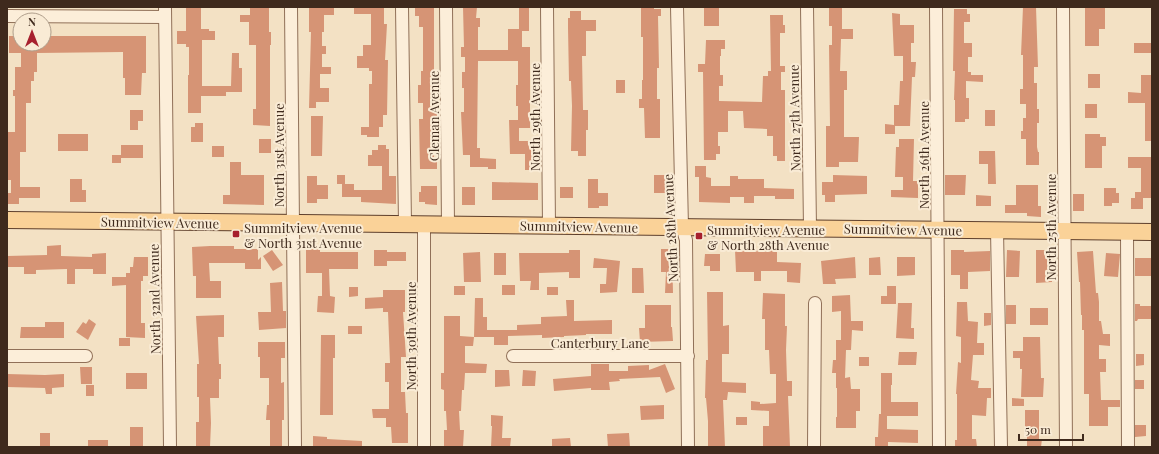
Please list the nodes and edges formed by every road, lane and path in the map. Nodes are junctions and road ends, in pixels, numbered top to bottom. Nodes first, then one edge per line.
1 (291, 7) edge
2 (402, 7) edge
3 (446, 7) edge
4 (547, 7) edge
5 (677, 7) edge
6 (807, 7) edge
7 (936, 7) edge
8 (1062, 7) edge
9 (165, 12) edge
10 (7, 16) edge
11 (7, 220) edge
12 (167, 222) junction
13 (293, 223) junction
14 (406, 224) junction
15 (424, 225) junction
16 (448, 225) junction
17 (549, 226) junction
18 (682, 227) junction
19 (810, 228) junction
20 (937, 230) junction
21 (997, 230) junction
22 (1064, 231) junction
23 (1127, 232) junction
24 (1152, 232) edge
25 (814, 303) dead end
26 (7, 356) edge
27 (86, 356) dead end
28 (513, 356) dead end
29 (688, 356) junction
30 (170, 447) edge
31 (295, 447) edge
32 (424, 447) edge
33 (688, 447) edge
34 (814, 447) edge
35 (938, 447) edge
36 (1001, 447) edge
37 (1066, 447) edge
38 (1128, 447) edge

1 - 13 street, North 31st Avenue
2 - 14 street
3 - 16 street, Cleman Avenue
4 - 17 street, North 29th Avenue
5 - 18 street, North 28th Avenue
6 - 19 street, North 27th Avenue
7 - 20 street, North 26th Avenue
8 - 22 street, North 25th Avenue
9 - 10 street
9 - 12 street, North 32nd Avenue
11 - 12 main road, Summitview Avenue
12 - 13 main road, Summitview Avenue
12 - 30 street, North 32nd Avenue
13 - 14 main road, Summitview Avenue
13 - 31 street, North 31st Avenue
14 - 15 main road, Summitview Avenue
15 - 16 main road, Summitview Avenue
15 - 32 street, North 30th Avenue
16 - 17 main road, Summitview Avenue
17 - 18 main road, Summitview Avenue
18 - 19 main road, Summitview Avenue
18 - 29 street, North 28th Avenue
19 - 20 main road, Summitview Avenue
20 - 21 main road, Summitview Avenue
20 - 35 street, North 26th Avenue
21 - 22 main road, Summitview Avenue
21 - 36 street
22 - 23 main road, Summitview Avenue
22 - 37 street, North 25th Avenue
23 - 24 main road, Summitview Avenue
23 - 38 street
25 - 34 street
26 - 27 street
28 - 29 street, Canterbury Lane
29 - 33 street, North 28th Avenue

